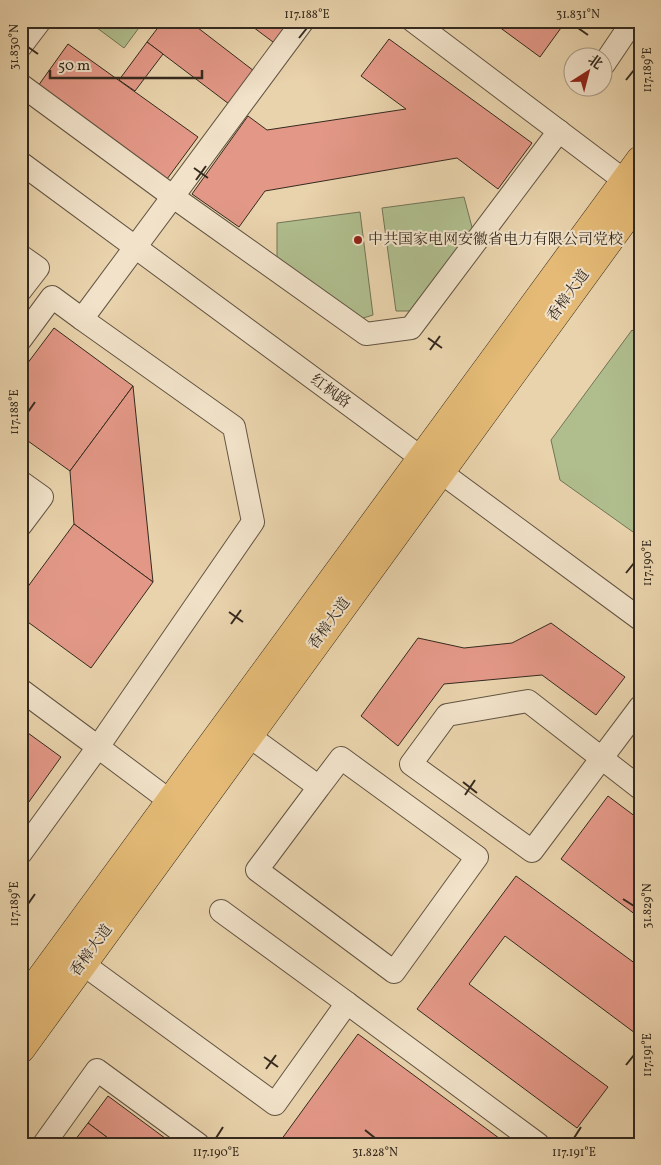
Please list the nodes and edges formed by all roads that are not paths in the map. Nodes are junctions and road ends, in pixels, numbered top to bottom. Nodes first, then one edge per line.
1 (40, 21) edge
2 (303, 21) edge
3 (412, 21) edge
4 (633, 21) edge
5 (21, 46) edge
6 (614, 49) edge
7 (21, 85) edge
8 (559, 132) junction
9 (21, 164) edge
10 (635, 180) edge
11 (172, 196) junction
12 (134, 247) junction
13 (21, 256) edge
14 (21, 290) edge
15 (82, 319) junction
16 (21, 339) edge
17 (431, 466) junction
18 (21, 482) edge
19 (21, 525) edge
20 (640, 619) edge
21 (21, 690) edge
22 (640, 707) edge
23 (249, 736) junction
24 (98, 747) junction
25 (601, 758) junction
26 (319, 787) junction
27 (640, 788) edge
28 (170, 801) junction
29 (21, 853) edge
30 (220, 911) dead end
31 (83, 964) junction
32 (22, 1002) edge
33 (347, 1003) junction
34 (21, 1049) edge
35 (44, 1144) edge
36 (198, 1144) edge
37 (538, 1144) edge

1 - 5 street
2 - 11 street
3 - 8 street
4 - 6 street
7 - 11 street
8 - 10 street
8 - 11 street
9 - 12 street, 红枫路
10 - 17 main road, 香樟大道
11 - 12 street
12 - 15 street
12 - 17 street, 红枫路
13 - 14 street
15 - 16 street
15 - 24 street
17 - 20 street, 红枫路
17 - 23 main road, 香樟大道
17 - 28 main road, 香樟大道
18 - 19 street
21 - 24 street
22 - 25 street
23 - 26 street
23 - 31 main road, 香樟大道
24 - 28 street
24 - 29 street
25 - 25 street
25 - 27 street
26 - 26 street
28 - 32 main road, 香樟大道
30 - 33 street
31 - 33 street
31 - 34 main road, 香樟大道
33 - 37 street
35 - 36 street

